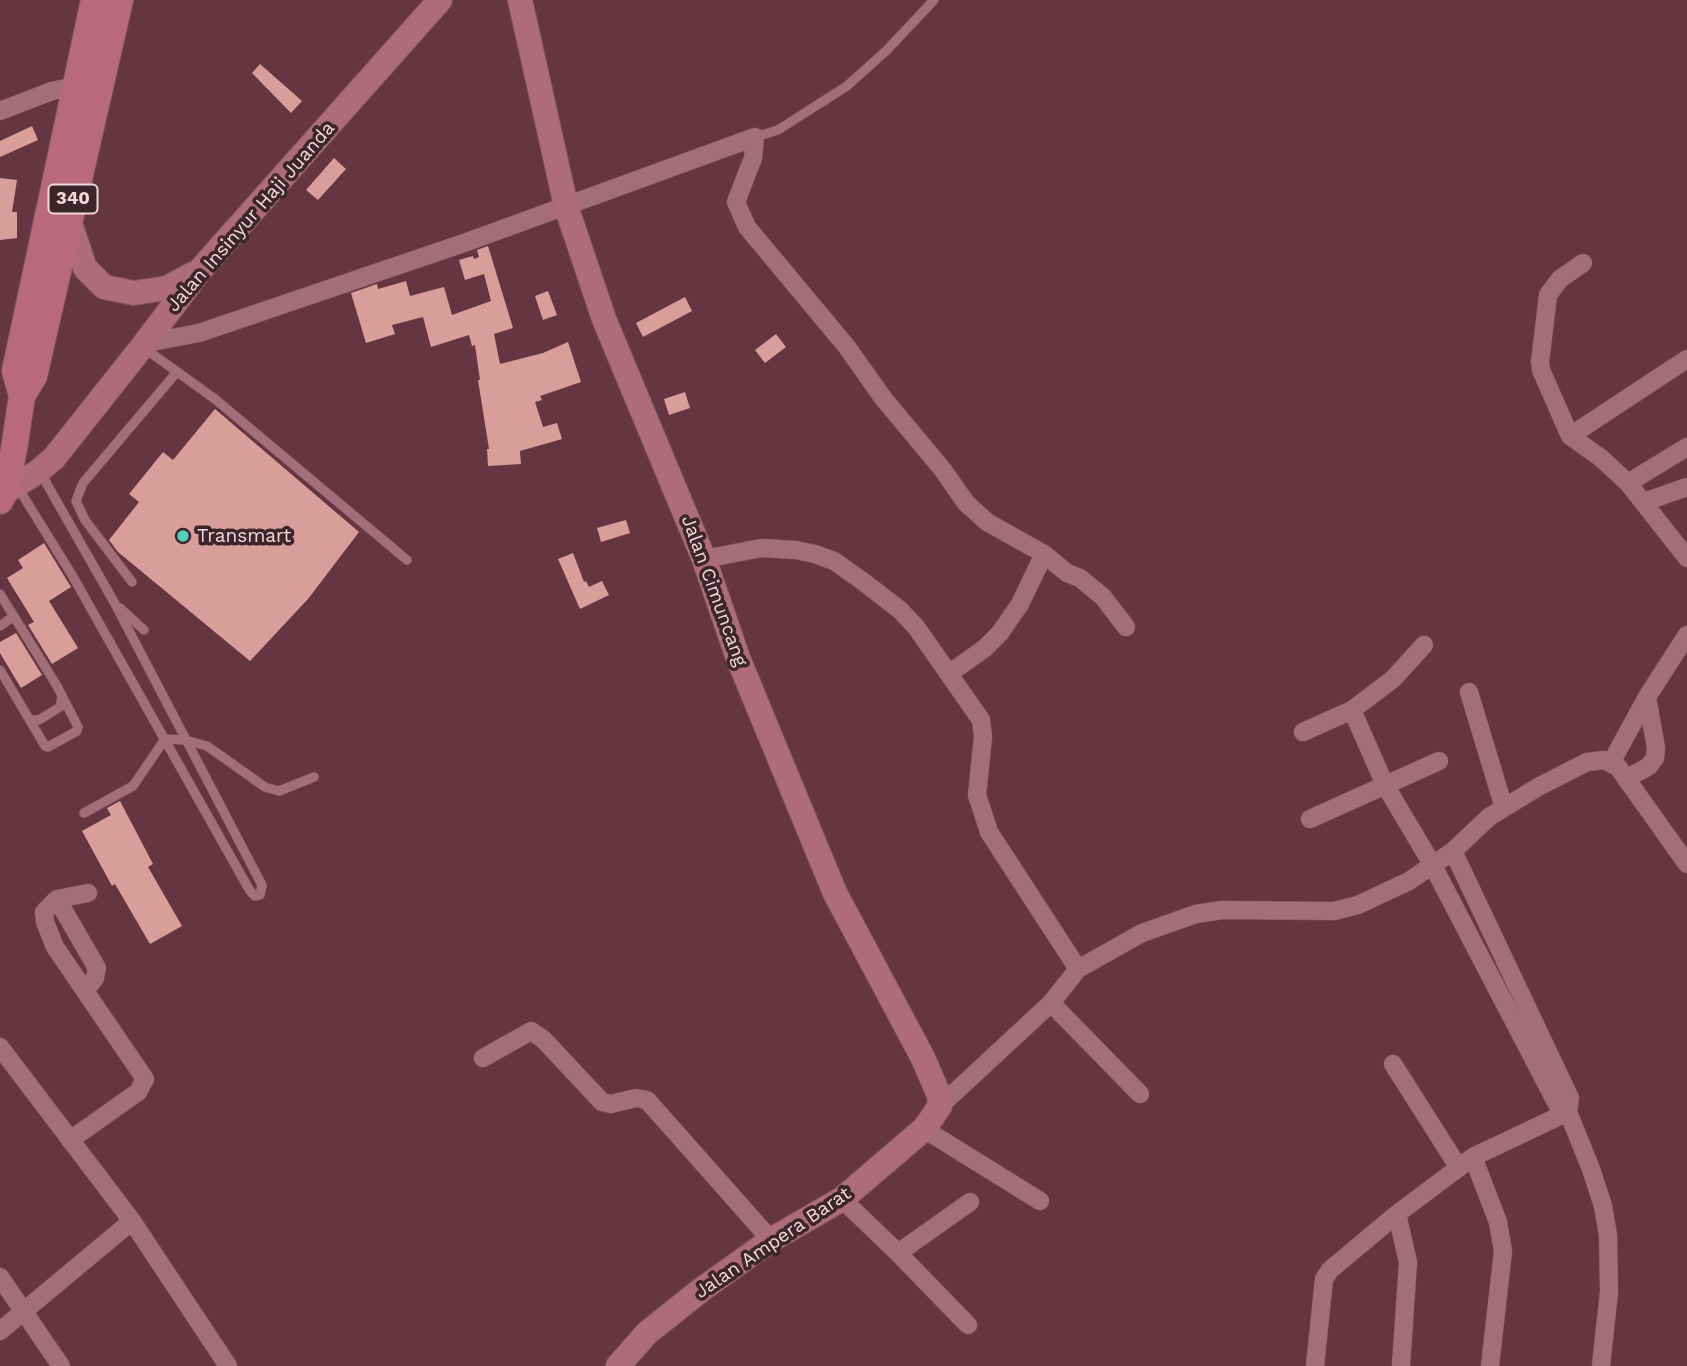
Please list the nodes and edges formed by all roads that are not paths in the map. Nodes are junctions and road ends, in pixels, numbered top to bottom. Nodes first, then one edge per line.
1 (94, 0) edge
2 (120, 0) edge
3 (440, 0) edge
4 (520, 0) edge
5 (934, 0) edge
6 (74, 86) junction
7 (0, 111) edge
8 (755, 138) junction
9 (566, 206) junction
10 (69, 220) junction
11 (1583, 264) dead end
12 (201, 269) junction
13 (144, 345) junction
14 (1687, 359) edge
15 (176, 373) junction
16 (22, 396) junction
17 (1570, 436) junction
18 (1687, 447) edge
19 (39, 471) junction
20 (1628, 483) junction
21 (1687, 487) edge
22 (7, 493) edge
23 (1643, 502) junction
24 (1044, 554) junction
25 (1687, 558) edge
26 (704, 559) junction
27 (407, 560) dead end
28 (132, 582) dead end
29 (0, 594) edge
30 (114, 603) junction
31 (14, 616) junction
32 (0, 626) edge
33 (1126, 626) dead end
34 (144, 630) dead end
35 (1687, 635) edge
36 (1424, 645) dead end
37 (0, 670) edge
38 (950, 673) junction
39 (1469, 692) dead end
40 (62, 696) junction
41 (1647, 698) junction
42 (1352, 710) junction
43 (30, 720) junction
44 (1303, 732) dead end
45 (165, 739) junction
46 (185, 740) junction
47 (1439, 761) dead end
48 (1611, 763) junction
49 (314, 777) dead end
50 (1626, 779) junction
51 (1385, 785) junction
52 (1504, 808) junction
53 (84, 813) dead end
54 (1310, 819) dead end
55 (1453, 851) junction
56 (1432, 864) junction
57 (1687, 864) edge
58 (88, 893) dead end
59 (57, 899) junction
60 (1501, 952) junction
61 (1483, 960) junction
62 (1078, 969) junction
63 (85, 991) junction
64 (1051, 1003) junction
65 (1525, 1023) junction
66 (0, 1047) edge
67 (483, 1058) dead end
68 (1394, 1064) dead end
69 (1140, 1094) dead end
70 (940, 1106) junction
71 (1568, 1112) junction
72 (923, 1129) junction
73 (70, 1140) junction
74 (1466, 1162) junction
75 (842, 1199) junction
76 (1040, 1201) dead end
77 (970, 1202) dead end
78 (1398, 1214) junction
79 (132, 1221) junction
80 (771, 1240) junction
81 (898, 1253) junction
82 (0, 1277) edge
83 (25, 1311) junction
84 (968, 1325) dead end
85 (0, 1331) edge
86 (61, 1366) edge
87 (228, 1366) edge
88 (618, 1366) edge
89 (1315, 1366) edge
90 (1401, 1366) edge
91 (1490, 1366) edge
92 (1601, 1366) edge

1 - 6 main road, 340
2 - 10 main road, 340
3 - 12 street, Jalan Insinyur Haji Juanda
4 - 9 street, Jalan Cimuncang
5 - 8 lane
6 - 7 street
6 - 16 main road, 340
8 - 9 street
8 - 24 street
9 - 13 street
9 - 26 street, Jalan Cimuncang
10 - 12 street
10 - 16 main road, 340
11 - 17 street
12 - 13 street, Jalan Insinyur Haji Juanda
13 - 15 lane
13 - 19 street, Jalan Insinyur Haji Juanda
14 - 17 street
15 - 27 lane
15 - 28 lane
16 - 22 main road
17 - 20 street
18 - 20 street
19 - 22 street, Jalan Insinyur Haji Juanda
19 - 30 lane
20 - 23 street
21 - 23 street
22 - 45 lane
23 - 25 street
24 - 33 street
24 - 38 street
26 - 38 street
26 - 70 street, Jalan Cimuncang
29 - 31 lane
30 - 34 lane
30 - 46 lane
31 - 32 lane
31 - 40 lane
35 - 41 street
36 - 42 street
37 - 43 lane
38 - 62 street
39 - 52 street
40 - 43 lane
40 - 43 lane
41 - 48 street
41 - 50 street
42 - 44 street
42 - 51 street
45 - 46 lane
45 - 46 lane
45 - 53 lane
46 - 49 lane
47 - 51 street
48 - 50 street
48 - 52 street
50 - 57 street
51 - 54 street
51 - 56 street
52 - 55 street
55 - 56 street
55 - 60 street
56 - 61 street
56 - 62 street
58 - 59 street
59 - 63 street
59 - 63 street
60 - 61 street
60 - 65 street
61 - 65 street
62 - 64 street
63 - 73 street
64 - 69 street
64 - 70 street
65 - 71 street
66 - 73 street
67 - 80 street
68 - 74 street
70 - 72 street
71 - 74 street
71 - 92 street
72 - 75 street, Jalan Ampera Barat
72 - 76 street
73 - 79 street
74 - 78 street
74 - 91 street
75 - 80 street, Jalan Ampera Barat
75 - 81 street
77 - 81 street
78 - 89 street
78 - 90 street
79 - 83 street
79 - 87 street
80 - 88 street, Jalan Ampera Barat
81 - 84 street
82 - 83 street
83 - 85 street
83 - 86 street

